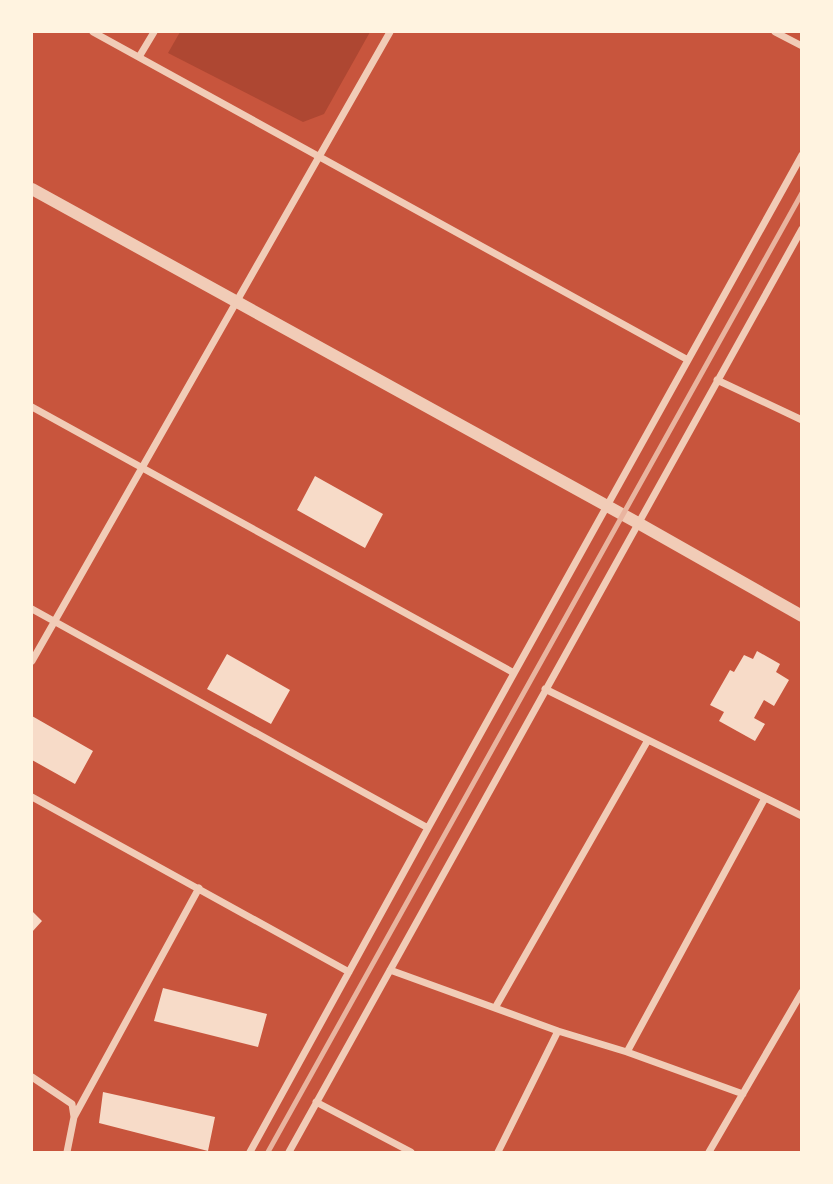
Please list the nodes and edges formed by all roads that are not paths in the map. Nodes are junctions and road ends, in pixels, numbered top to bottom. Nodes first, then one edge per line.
1 (93, 32) edge
2 (154, 32) edge
3 (390, 32) edge
4 (775, 32) edge
5 (802, 46) edge
6 (139, 57) junction
7 (802, 155) edge
8 (320, 156) junction
9 (32, 190) edge
10 (802, 229) edge
11 (236, 301) junction
12 (688, 360) junction
13 (718, 380) junction
14 (32, 407) edge
15 (802, 420) edge
16 (140, 467) junction
17 (608, 506) junction
18 (638, 523) junction
19 (32, 609) edge
20 (802, 616) edge
21 (54, 621) junction
22 (32, 661) edge
23 (514, 673) junction
24 (545, 689) junction
25 (648, 740) junction
26 (32, 797) edge
27 (765, 798) junction
28 (802, 816) edge
29 (428, 828) junction
30 (198, 888) junction
31 (390, 970) junction
32 (349, 972) junction
33 (802, 992) edge
34 (495, 1008) junction
35 (558, 1031) junction
36 (627, 1052) junction
37 (32, 1077) edge
38 (743, 1094) junction
39 (316, 1102) junction
40 (74, 1116) junction
41 (67, 1153) edge
42 (250, 1153) edge
43 (289, 1153) edge
44 (411, 1153) edge
45 (498, 1153) edge
46 (709, 1153) edge

1 - 6 street
2 - 6 street
3 - 8 street
4 - 5 street
6 - 8 street
7 - 12 street
8 - 11 street
8 - 12 street
9 - 11 street
10 - 13 street
11 - 16 street
11 - 17 street
12 - 17 street
13 - 15 street
13 - 18 street
14 - 16 street
16 - 21 street
16 - 23 street
17 - 18 street
17 - 23 street
18 - 20 street
18 - 24 street
19 - 21 street
21 - 22 street
21 - 29 street
23 - 29 street
24 - 25 street
24 - 31 street
25 - 27 street
25 - 34 street
26 - 30 street
27 - 28 street
27 - 36 street
29 - 32 street
30 - 32 street
30 - 40 street
31 - 34 street
31 - 39 street
32 - 42 street
33 - 38 street
34 - 35 street
35 - 36 street
35 - 45 street
36 - 38 street
37 - 40 street
38 - 46 street
39 - 43 street
39 - 44 street
40 - 41 street

